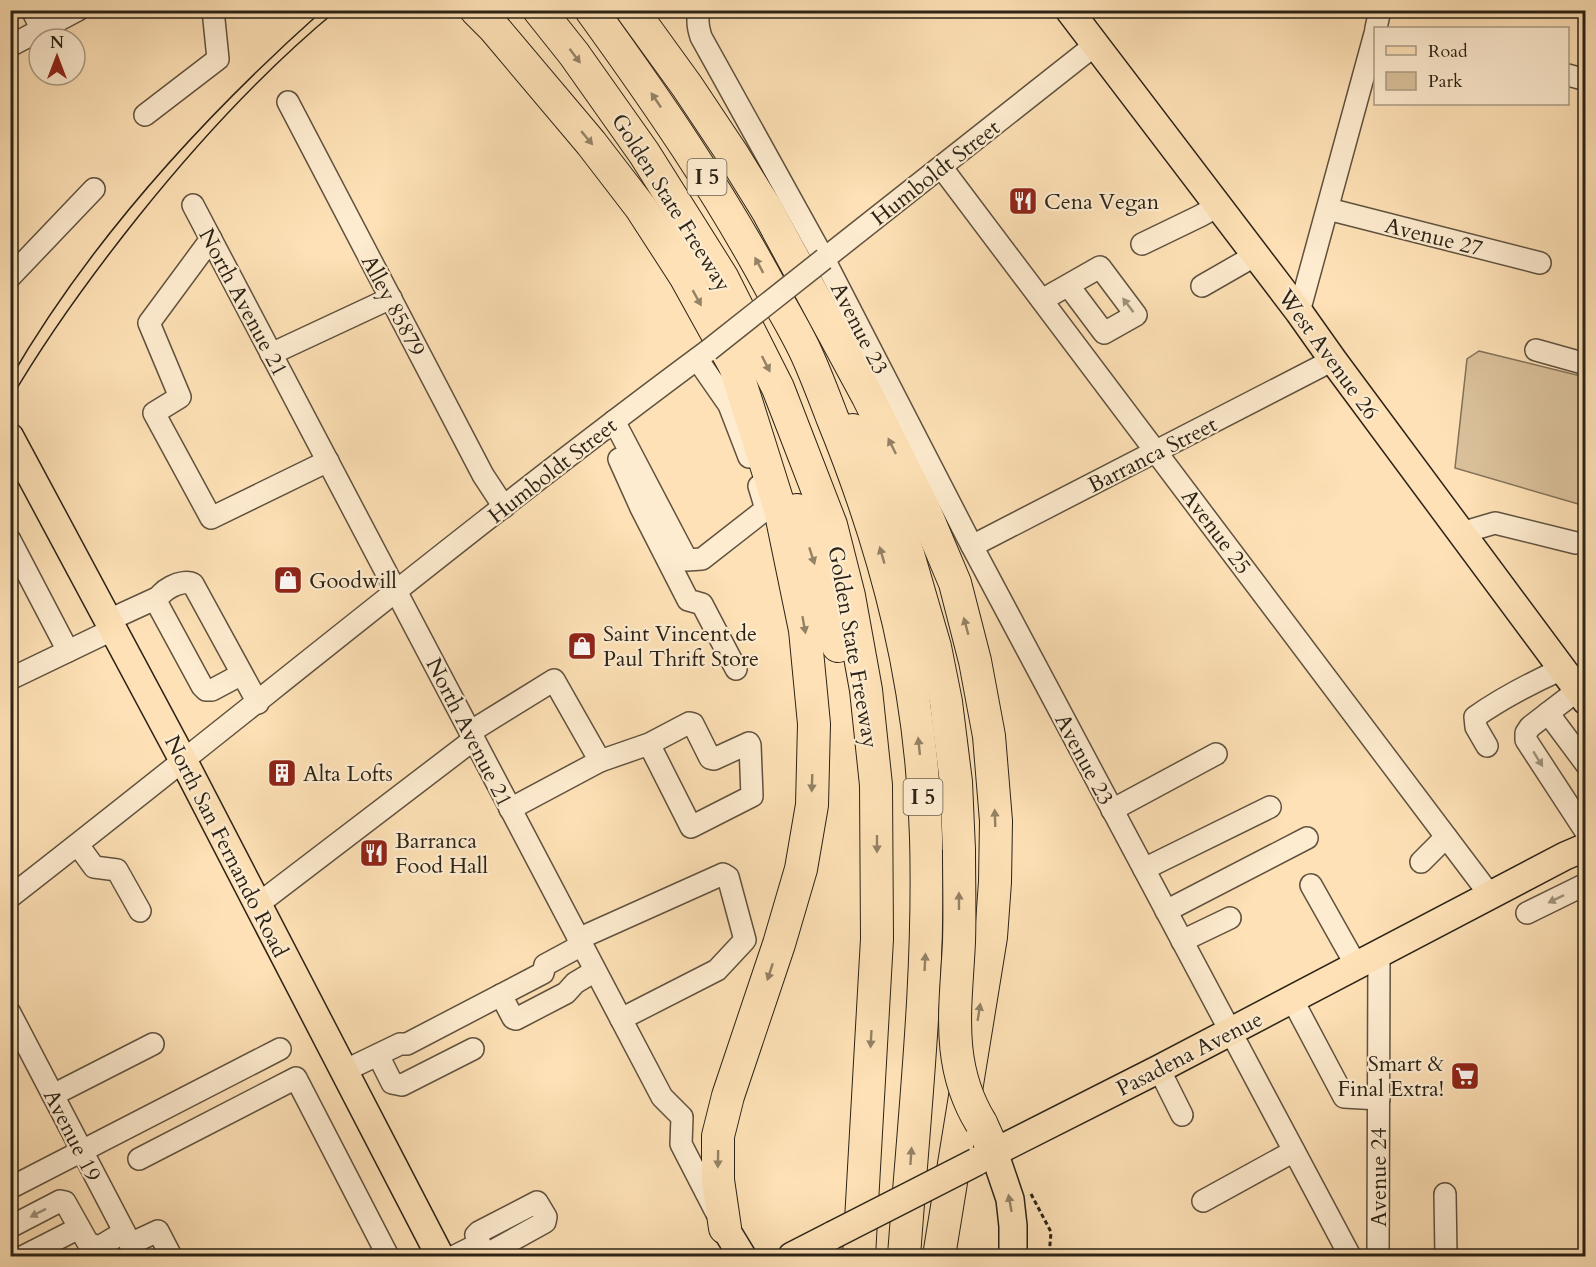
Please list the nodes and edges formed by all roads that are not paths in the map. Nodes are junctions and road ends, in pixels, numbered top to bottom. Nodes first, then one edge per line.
1 (32, 10) edge
2 (78, 10) edge
3 (213, 10) edge
4 (455, 10) edge
5 (476, 10) edge
6 (539, 10) edge
7 (591, 10) edge
8 (632, 10) edge
9 (644, 10) edge
10 (699, 11) edge
11 (1072, 12) edge
12 (40, 27) edge
13 (47, 27) edge
14 (27, 38) edge
15 (1374, 43) edge
16 (1095, 45) junction
17 (10, 46) edge
18 (1569, 75) edge
19 (534, 78) junction
20 (1586, 80) edge
21 (687, 86) junction
22 (288, 102) dead end
23 (145, 116) dead end
24 (942, 168) junction
25 (94, 189) dead end
26 (193, 205) dead end
27 (1218, 206) junction
28 (1328, 209) junction
29 (211, 239) junction
30 (1142, 244) dead end
31 (1256, 255) junction
32 (824, 259) junction
33 (1540, 262) dead end
34 (10, 277) edge
35 (1068, 285) junction
36 (1202, 286) dead end
37 (391, 298) junction
38 (1042, 300) junction
39 (1299, 312) junction
40 (1536, 350) dead end
41 (272, 354) junction
42 (806, 354) junction
43 (713, 358) junction
44 (1333, 360) junction
45 (1586, 364) edge
46 (609, 425) junction
47 (10, 437) edge
48 (1158, 452) junction
49 (328, 461) junction
50 (504, 507) junction
51 (1461, 533) junction
52 (10, 540) edge
53 (1576, 543) dead end
54 (972, 546) junction
55 (397, 591) junction
56 (157, 598) junction
57 (111, 624) junction
58 (68, 651) junction
59 (736, 669) dead end
60 (1562, 669) junction
61 (242, 674) junction
62 (10, 679) edge
63 (1582, 696) edge
64 (258, 703) junction
65 (1548, 713) junction
66 (472, 736) junction
67 (649, 744) junction
68 (1487, 746) dead end
69 (1216, 754) dead end
70 (183, 760) junction
71 (600, 761) junction
72 (1586, 764) edge
73 (876, 785) junction
74 (1270, 807) dead end
75 (510, 809) junction
76 (1112, 810) junction
77 (1586, 832) edge
78 (1446, 837) junction
79 (1307, 838) dead end
80 (78, 845) junction
81 (1586, 847) edge
82 (1421, 862) dead end
83 (1144, 869) junction
84 (1586, 884) edge
85 (1311, 885) dead end
86 (1490, 895) junction
87 (10, 897) edge
88 (257, 905) junction
89 (140, 911) dead end
90 (1166, 911) junction
91 (1527, 913) dead end
92 (1230, 918) dead end
93 (1182, 941) junction
94 (580, 942) junction
95 (1368, 959) junction
96 (595, 971) junction
97 (501, 994) junction
98 (1292, 999) junction
99 (10, 1013) edge
100 (621, 1019) junction
101 (1230, 1032) junction
102 (153, 1044) dead end
103 (280, 1049) dead end
104 (473, 1049) dead end
105 (378, 1054) junction
106 (1159, 1069) junction
107 (344, 1071) junction
108 (52, 1095) junction
109 (1378, 1099) junction
110 (1182, 1114) dead end
111 (1294, 1151) junction
112 (82, 1153) junction
113 (985, 1157) junction
114 (139, 1159) dead end
115 (10, 1188) edge
116 (1445, 1194) dead end
117 (1203, 1201) dead end
118 (10, 1227) edge
119 (80, 1228) junction
120 (725, 1228) junction
121 (130, 1244) edge
122 (479, 1244) dead end
123 (95, 1252) edge
124 (1350, 1256) edge
125 (24, 1257) edge
126 (171, 1257) edge
127 (388, 1257) edge
128 (440, 1257) edge
129 (455, 1257) edge
130 (742, 1257) edge
131 (792, 1257) edge
132 (859, 1257) edge
133 (904, 1257) edge
134 (939, 1257) edge
135 (1012, 1257) edge
136 (1378, 1257) edge
137 (1446, 1257) edge

1 - 12 street
2 - 13 street
3 - 23 street
4 - 19 highway
5 - 19 highway
6 -> 73 highway, Golden State Freeway / I 5
42 -> 7 highway, Golden State Freeway / I 5
8 - 21 highway
9 - 21 highway
10 - 32 street, Avenue 23
11 - 16 main road, West Avenue 26
14 - 17 street
15 - 28 street
16 - 24 street, Humboldt Street
16 - 27 main road, West Avenue 26
18 - 20 street
19 -> 43 highway
134 -> 21 highway
22 - 37 street, Alley 85879
24 - 32 street, Humboldt Street
24 - 38 street, Avenue 25
25 - 34 street
26 - 29 street, North Avenue 21
27 - 30 street
27 - 31 main road, West Avenue 26
28 - 33 street, Avenue 27
28 - 39 street
29 - 41 street, North Avenue 21
29 - 49 street
31 - 36 street
31 - 39 main road, West Avenue 26
32 - 43 street, Humboldt Street, bridge
32 - 54 street, Avenue 23
35 -> 35 street
35 - 38 street
37 - 41 street
37 - 50 street, Alley 85879
38 - 48 street, Avenue 25
39 - 44 main road, West Avenue 26
40 - 45 street
41 - 49 street, North Avenue 21
113 -> 42 highway, bridge
133 -> 42 highway, Golden State Freeway / I 5
43 - 46 street, Humboldt Street
43 - 46 street
43 -> 73 highway
43 -> 120 highway
44 - 48 street, Barranca Street
44 - 51 main road, West Avenue 26
46 - 50 street, Humboldt Street
46 - 59 street
47 - 57 main road, North San Fernando Road
48 - 54 street, Barranca Street
48 - 78 street, Avenue 25
49 - 55 street, North Avenue 21
50 - 55 street, Humboldt Street
51 - 53 street
51 - 60 main road, West Avenue 26
52 - 58 street
54 - 76 street, Avenue 23
55 - 64 street, Humboldt Street
55 - 66 street, North Avenue 21
56 - 57 street
56 - 61 street
56 - 61 street
57 - 58 street
57 - 70 main road, North San Fernando Road
58 - 62 street
60 - 63 main road, West Avenue 26
60 - 68 street
61 - 64 street
63 - 65 street
64 - 70 street, Humboldt Street
65 - 72 street
65 -> 77 street
66 - 71 street
66 - 75 street, North Avenue 21
66 - 88 street
67 - 67 street
67 - 71 street
69 - 76 street
70 - 80 street, Humboldt Street
70 - 88 main road, North San Fernando Road
71 - 75 street
73 -> 132 highway, Golden State Freeway / I 5
74 - 83 street
75 - 94 street, North Avenue 21
76 - 83 street, Avenue 23
78 - 82 street
78 - 86 street, Avenue 25
79 - 90 street
80 - 87 street, Humboldt Street
80 - 89 street
81 - 86 main road, Pasadena Avenue
83 - 90 street, Avenue 23
84 -> 91 street
85 - 95 street
86 - 95 main road, Pasadena Avenue
88 - 107 main road, North San Fernando Road
90 - 93 street, Avenue 23
92 - 93 street
93 - 101 street, Avenue 23
94 - 96 street, North Avenue 21
94 - 97 street
94 - 100 street
95 - 98 main road, Pasadena Avenue
95 - 109 street, Avenue 24
96 - 97 street
96 - 100 street, North Avenue 21
97 - 105 street
98 - 101 main road, Pasadena Avenue
98 - 109 street
99 - 108 street, Avenue 19
100 - 120 street, North Avenue 21
101 - 106 main road, Pasadena Avenue
101 - 111 street, Avenue 23
102 - 108 street
103 - 112 street
104 - 105 street
105 - 107 street
106 - 110 street
106 - 113 main road, Pasadena Avenue
107 - 128 main road, North San Fernando Road
108 - 112 street, Avenue 19
109 - 136 street, Avenue 24
111 - 117 street
111 - 124 street, Avenue 23
112 - 115 street
112 - 121 street, Avenue 19
113 - 131 main road, Pasadena Avenue, bridge
135 -> 113 main road
114 - 127 street
116 - 137 street
119 -> 118 street
119 - 123 street
119 - 125 street
120 - 130 main road, North Avenue 21
121 - 123 street
121 - 126 street
122 - 129 street

